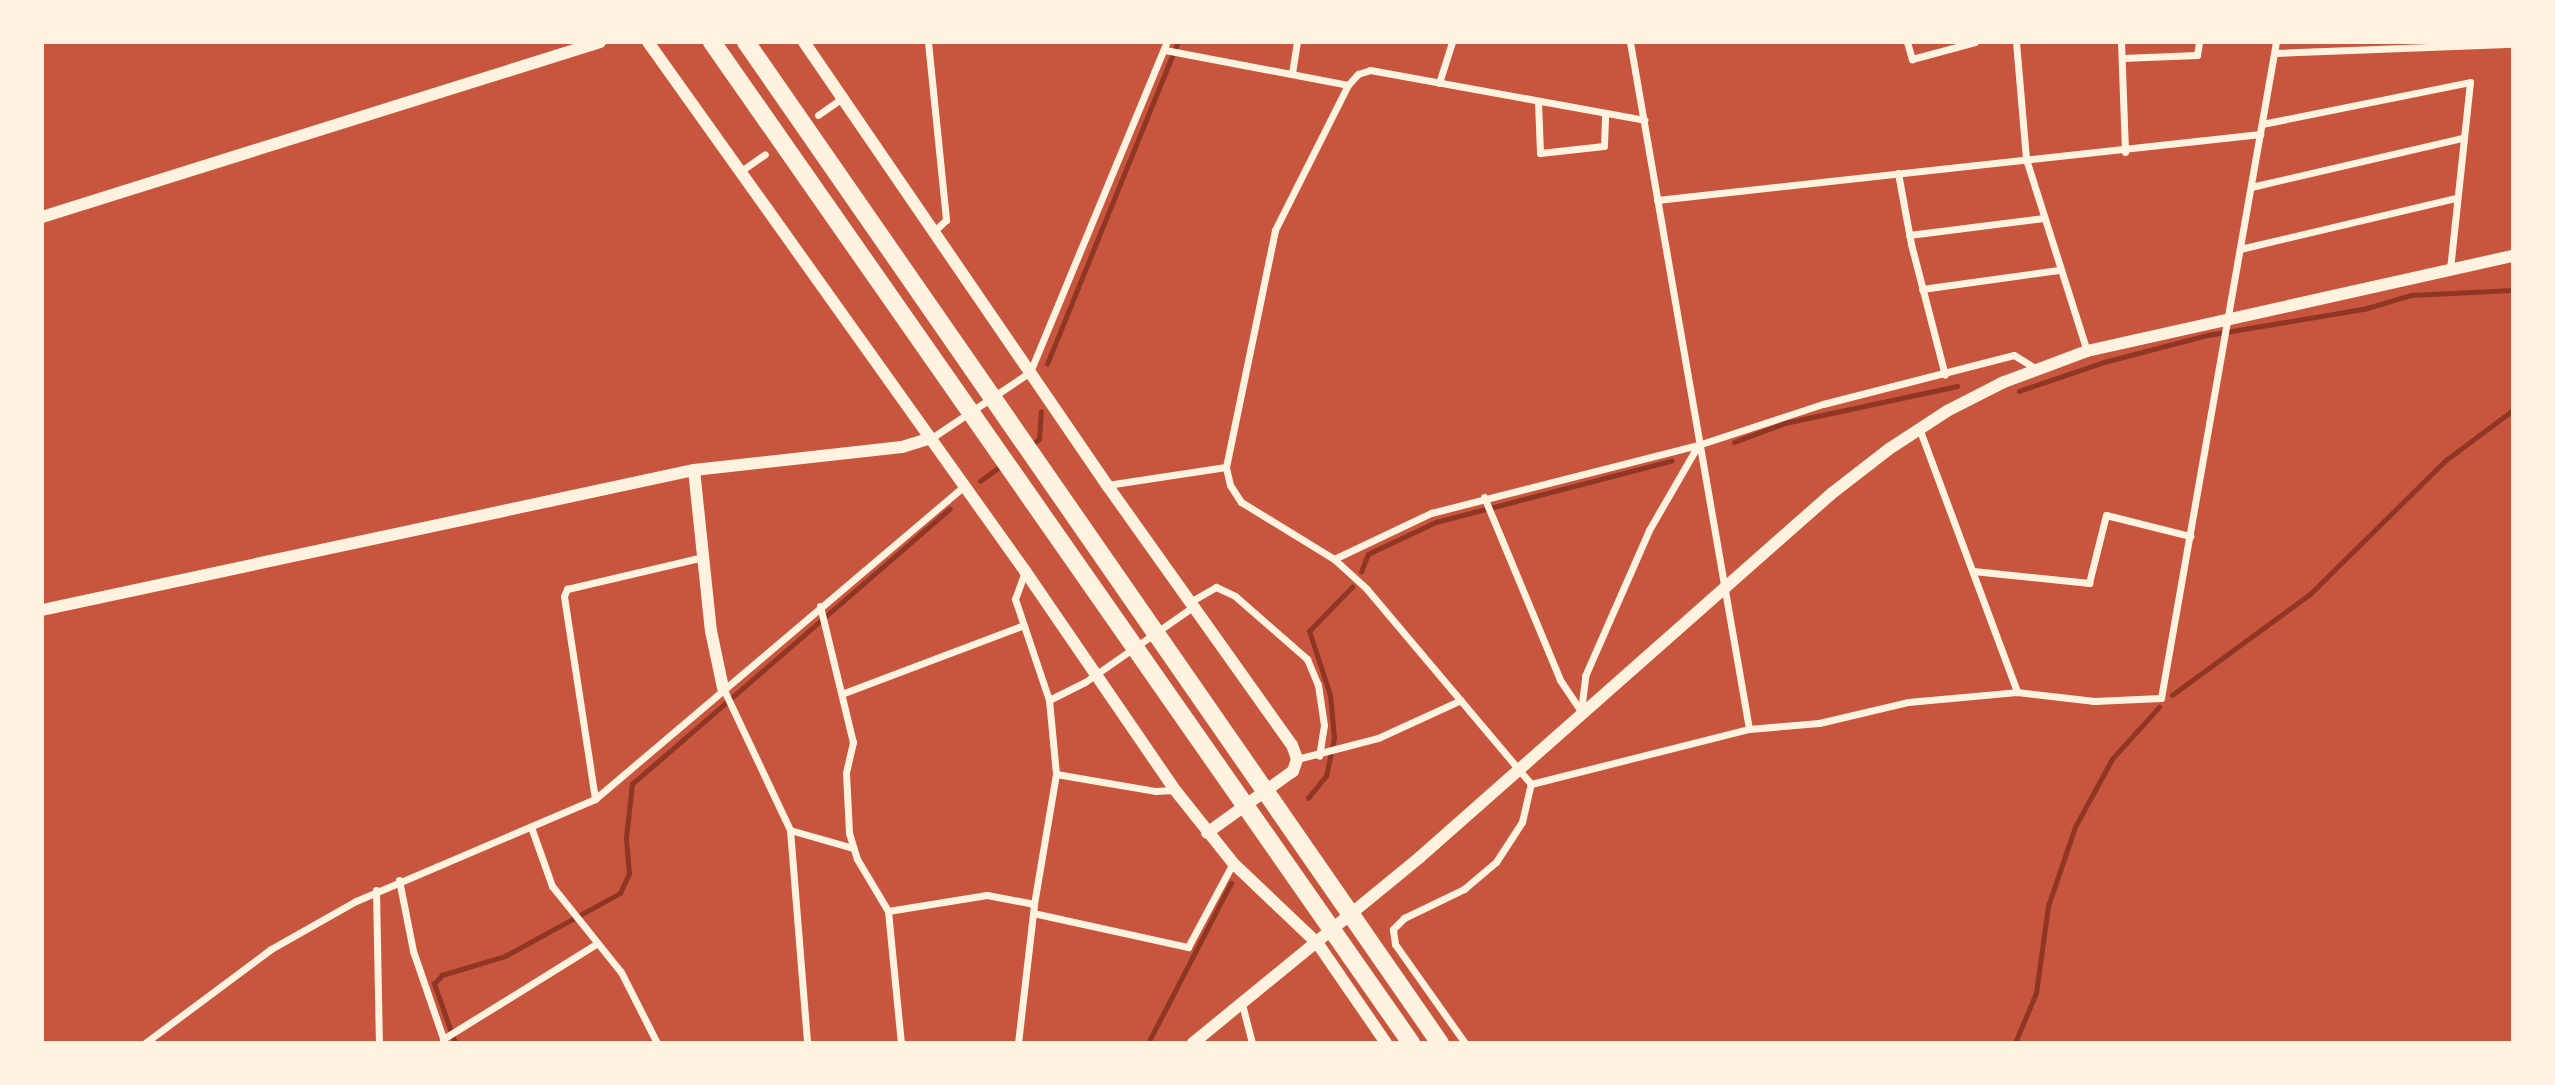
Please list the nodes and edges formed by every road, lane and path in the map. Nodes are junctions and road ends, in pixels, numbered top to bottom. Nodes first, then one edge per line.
1 (600, 42) edge
2 (649, 42) edge
3 (712, 42) edge
4 (746, 42) edge
5 (804, 42) edge
6 (928, 42) edge
7 (1297, 42) edge
8 (1452, 42) edge
9 (1630, 42) edge
10 (1907, 42) edge
11 (1975, 42) edge
12 (2016, 42) edge
13 (2121, 42) edge
14 (2199, 42) edge
15 (2276, 42) edge
16 (2513, 44) edge
17 (1166, 46) edge
18 (2275, 53) junction
19 (2122, 58) junction
20 (1292, 73) junction
21 (1438, 83) junction
22 (1348, 85) junction
23 (842, 98) junction
24 (1538, 101) junction
25 (1605, 113) junction
26 (818, 115) dead end
27 (1644, 120) junction
28 (2262, 124) junction
29 (2260, 134) junction
30 (2461, 138) junction
31 (2125, 152) junction
32 (765, 154) dead end
33 (2026, 159) junction
34 (741, 171) junction
35 (1898, 173) junction
36 (2251, 187) junction
37 (2456, 198) junction
38 (1657, 200) junction
39 (42, 217) edge
40 (2044, 218) junction
41 (934, 231) junction
42 (1909, 235) junction
43 (2240, 249) junction
44 (2513, 256) edge
45 (2059, 270) junction
46 (2450, 270) junction
47 (1922, 289) junction
48 (2226, 327) junction
49 (2087, 351) junction
50 (2036, 369) junction
51 (1030, 372) junction
52 (1945, 375) junction
53 (1919, 428) junction
54 (929, 439) junction
55 (1698, 444) junction
56 (1226, 467) junction
57 (694, 470) junction
58 (1107, 485) junction
59 (963, 487) junction
60 (1487, 502) junction
61 (2190, 536) junction
62 (703, 557) junction
63 (1334, 559) junction
64 (1026, 571) junction
65 (1973, 571) junction
66 (1724, 588) junction
67 (1192, 604) junction
68 (820, 606) junction
69 (42, 610) edge
70 (1024, 625) junction
71 (1097, 674) junction
72 (723, 688) junction
73 (2017, 692) junction
74 (844, 693) junction
75 (1049, 700) junction
76 (1461, 700) junction
77 (1581, 711) junction
78 (1749, 729) junction
79 (1319, 756) junction
80 (1297, 759) junction
81 (1518, 769) junction
82 (1056, 774) junction
83 (1531, 784) junction
84 (1175, 790) junction
85 (595, 799) junction
86 (531, 827) junction
87 (790, 830) junction
88 (1207, 833) junction
89 (853, 848) junction
90 (1233, 863) junction
91 (399, 880) junction
92 (376, 890) junction
93 (1034, 904) junction
94 (888, 911) junction
95 (1033, 913) junction
96 (598, 943) junction
97 (1318, 944) junction
98 (1242, 1004) junction
99 (444, 1041) edge
100 (145, 1043) edge
101 (379, 1043) edge
102 (657, 1043) edge
103 (807, 1043) edge
104 (901, 1043) edge
105 (1018, 1043) edge
106 (1193, 1043) edge
107 (1252, 1043) edge
108 (1386, 1043) edge
109 (1411, 1043) edge
110 (1440, 1043) edge
111 (1465, 1043) edge

1 - 39 street
2 - 34 street
3 - 109 highway
4 - 110 highway
5 - 23 street
6 - 41 street
7 - 20 street
8 - 21 street
9 - 27 street
10 - 11 street
12 - 33 street
13 - 19 street
14 - 19 street
15 - 18 street
16 - 18 street
17 - 20 street
17 - 51 street
18 - 28 street
19 - 31 street
20 - 22 street
21 - 22 street
21 - 24 street
22 - 56 street
23 - 26 street
23 - 41 street
24 - 25 street
24 - 25 street
25 - 27 street
27 - 38 street
28 - 29 street
28 - 30 street
29 - 31 street
29 - 36 street
30 - 36 street
30 - 37 street
31 - 33 street
32 - 34 street
33 - 35 street
33 - 40 street
34 - 54 street
35 - 38 street
35 - 42 street
36 - 43 street
37 - 43 street
37 - 46 street
38 - 55 street
40 - 42 street
40 - 45 street
41 - 51 street
42 - 47 street
43 - 48 street
44 - 46 street
45 - 47 street
45 - 49 street
46 - 48 street
47 - 52 street
48 - 49 street
48 - 61 street
49 - 50 street
50 - 52 street
50 - 53 street
51 - 54 street
51 - 58 street
52 - 55 street
53 - 65 street
53 - 66 street
54 - 57 street
54 - 59 street
55 - 60 street
55 - 66 street
55 - 77 street
56 - 58 street
56 - 63 street
57 - 62 street
57 - 69 street
58 - 67 street
59 - 64 street
59 - 68 street
60 - 63 street
60 - 77 street
61 - 65 street
61 - 73 street
62 - 72 street
62 - 85 street
63 - 76 street
64 - 70 street
64 - 71 street
65 - 73 street
66 - 77 street
66 - 78 street
67 - 71 street
67 - 79 street
67 - 80 street
68 - 72 street
68 - 74 street
70 - 74 street
70 - 75 street
71 - 75 street
71 - 84 street
72 - 85 street
72 - 87 street
73 - 78 street
74 - 89 street
75 - 82 street
76 - 79 street
76 - 81 street
77 - 81 street
78 - 83 street
79 - 80 street
80 - 88 street
81 - 83 street
81 - 97 street
82 - 84 street
82 - 93 street
83 - 111 street
84 - 88 street
85 - 86 street
86 - 91 street
86 - 96 street
87 - 89 street
87 - 103 street
88 - 90 street
89 - 94 street
90 - 95 street
90 - 97 street
91 - 92 street
91 - 99 street
92 - 100 street
92 - 101 street
93 - 94 street
93 - 95 street
94 - 104 street
95 - 105 street
96 - 99 street
96 - 102 street
97 - 98 street
97 - 108 street
98 - 106 street
98 - 107 street

